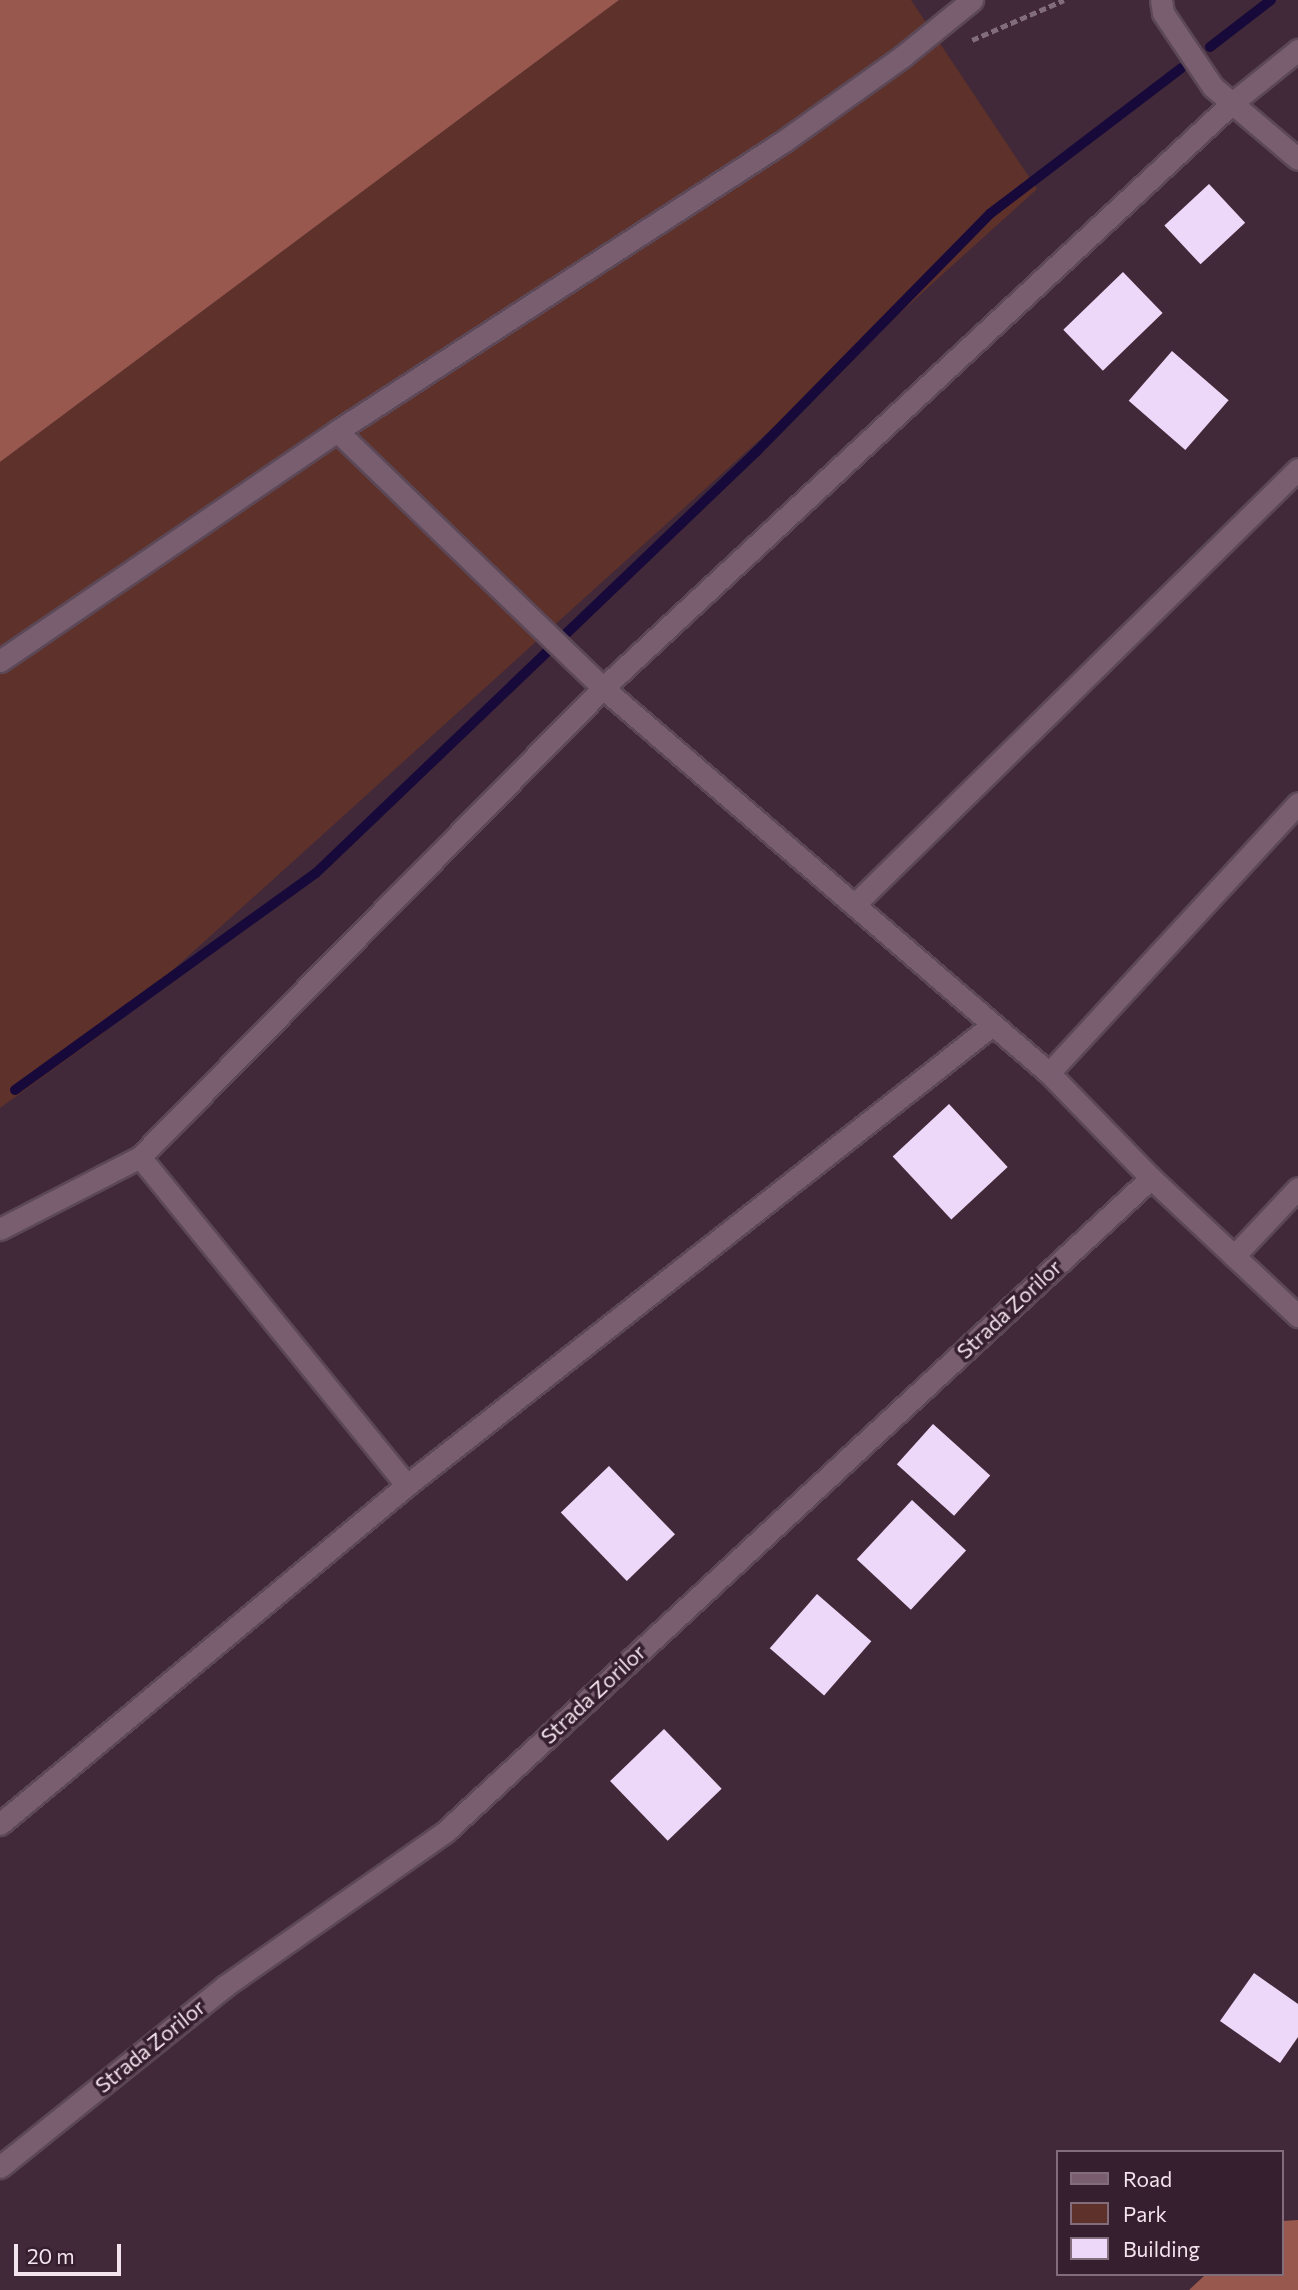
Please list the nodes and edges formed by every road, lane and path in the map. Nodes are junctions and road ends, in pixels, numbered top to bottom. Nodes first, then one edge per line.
1 (972, 0) edge
2 (1063, 0) edge
3 (1161, 0) edge
4 (965, 42) dead end
5 (1298, 50) edge
6 (1233, 103) junction
7 (1298, 159) edge
8 (337, 431) junction
9 (1298, 469) edge
10 (0, 661) edge
11 (603, 688) junction
12 (1298, 803) edge
13 (855, 904) junction
14 (991, 1026) junction
15 (1049, 1073) junction
16 (141, 1157) junction
17 (1151, 1178) junction
18 (1298, 1188) edge
19 (0, 1229) edge
20 (1234, 1256) junction
21 (1298, 1316) edge
22 (407, 1485) junction
23 (0, 1824) edge
24 (0, 2167) edge

1 - 8 street
2 - 4 path
3 - 6 street
5 - 6 street
6 - 7 street
6 - 11 street
8 - 10 street
8 - 11 street
9 - 13 street
11 - 13 street
11 - 16 street
12 - 15 street
13 - 14 street
14 - 15 street
14 - 22 street
15 - 17 street
16 - 19 street
16 - 22 street
17 - 20 street
17 - 24 street, Strada Zorilor
18 - 20 street
20 - 21 street
22 - 23 street

